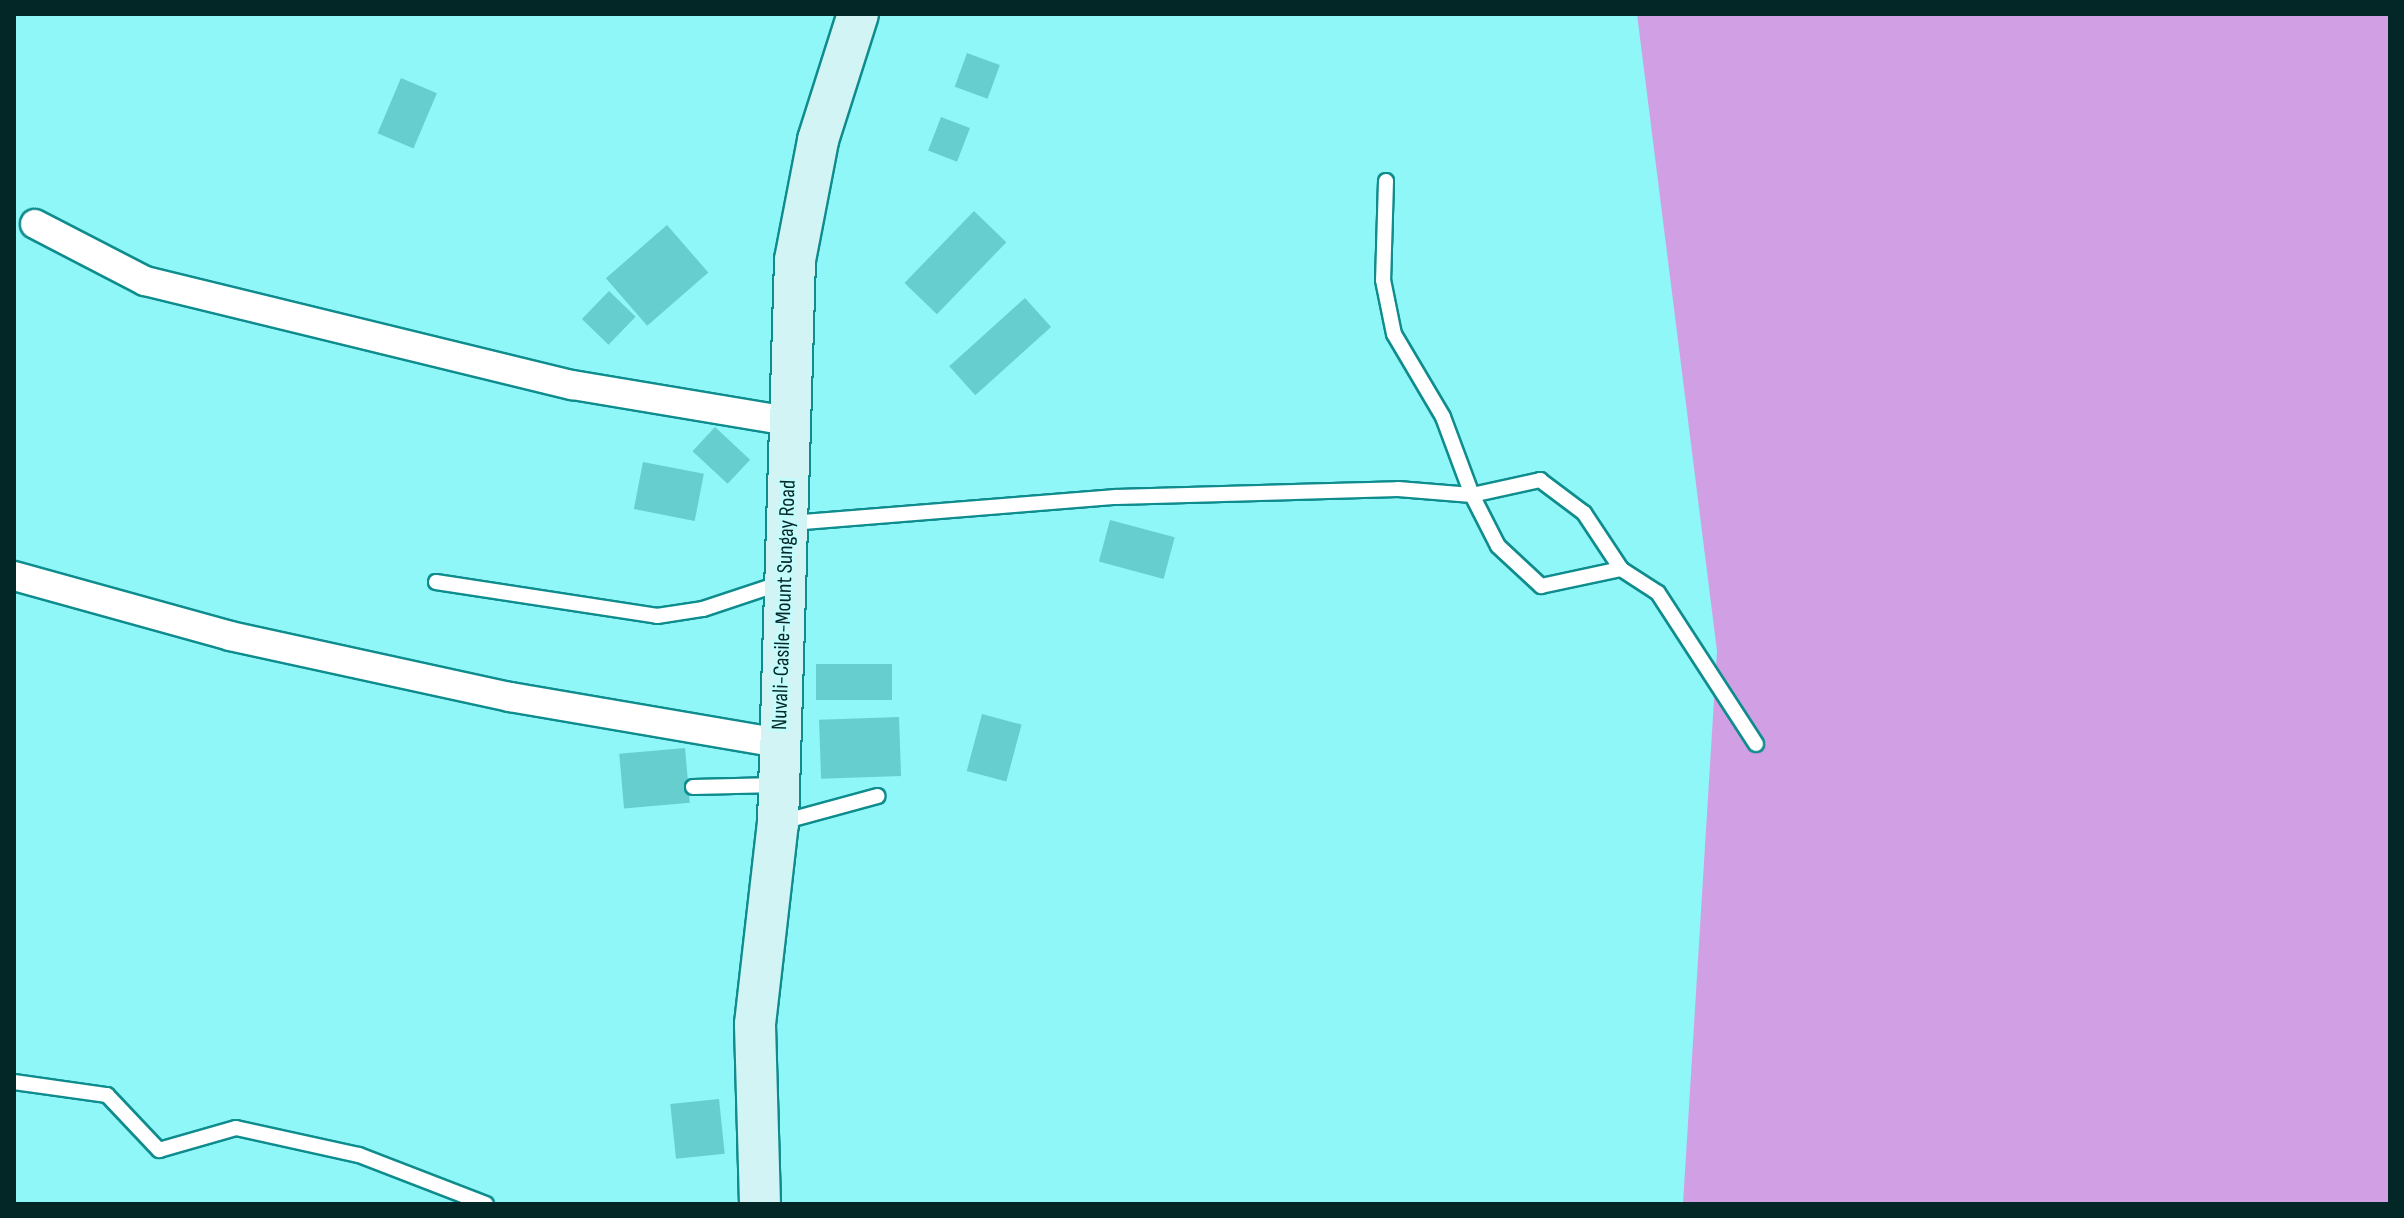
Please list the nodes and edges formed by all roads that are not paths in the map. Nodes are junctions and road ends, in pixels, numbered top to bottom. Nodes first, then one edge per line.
1 (858, 14) edge
2 (1386, 181) dead end
3 (35, 224) dead end
4 (789, 421) junction
5 (1472, 495) junction
6 (790, 523) junction
7 (1621, 569) junction
8 (14, 576) edge
9 (789, 580) junction
10 (436, 582) dead end
11 (779, 743) junction
12 (1756, 744) dead end
13 (693, 787) dead end
14 (878, 796) dead end
15 (778, 804) junction
16 (14, 1082) edge
17 (486, 1204) edge
18 (760, 1204) edge

1 - 4 main road, Nuvali-Casile-Mount Sungay Road
2 - 5 lane
3 - 4 street
4 - 6 main road, Nuvali-Casile-Mount Sungay Road
5 - 6 lane
5 - 7 lane
5 - 7 lane
6 - 9 main road, Nuvali-Casile-Mount Sungay Road
7 - 12 lane
8 - 11 street
9 - 10 lane
9 - 11 main road, Nuvali-Casile-Mount Sungay Road
11 - 15 main road, Nuvali-Casile-Mount Sungay Road
13 - 15 lane
14 - 15 lane
15 - 18 main road, Nuvali-Casile-Mount Sungay Road
16 - 17 lane

